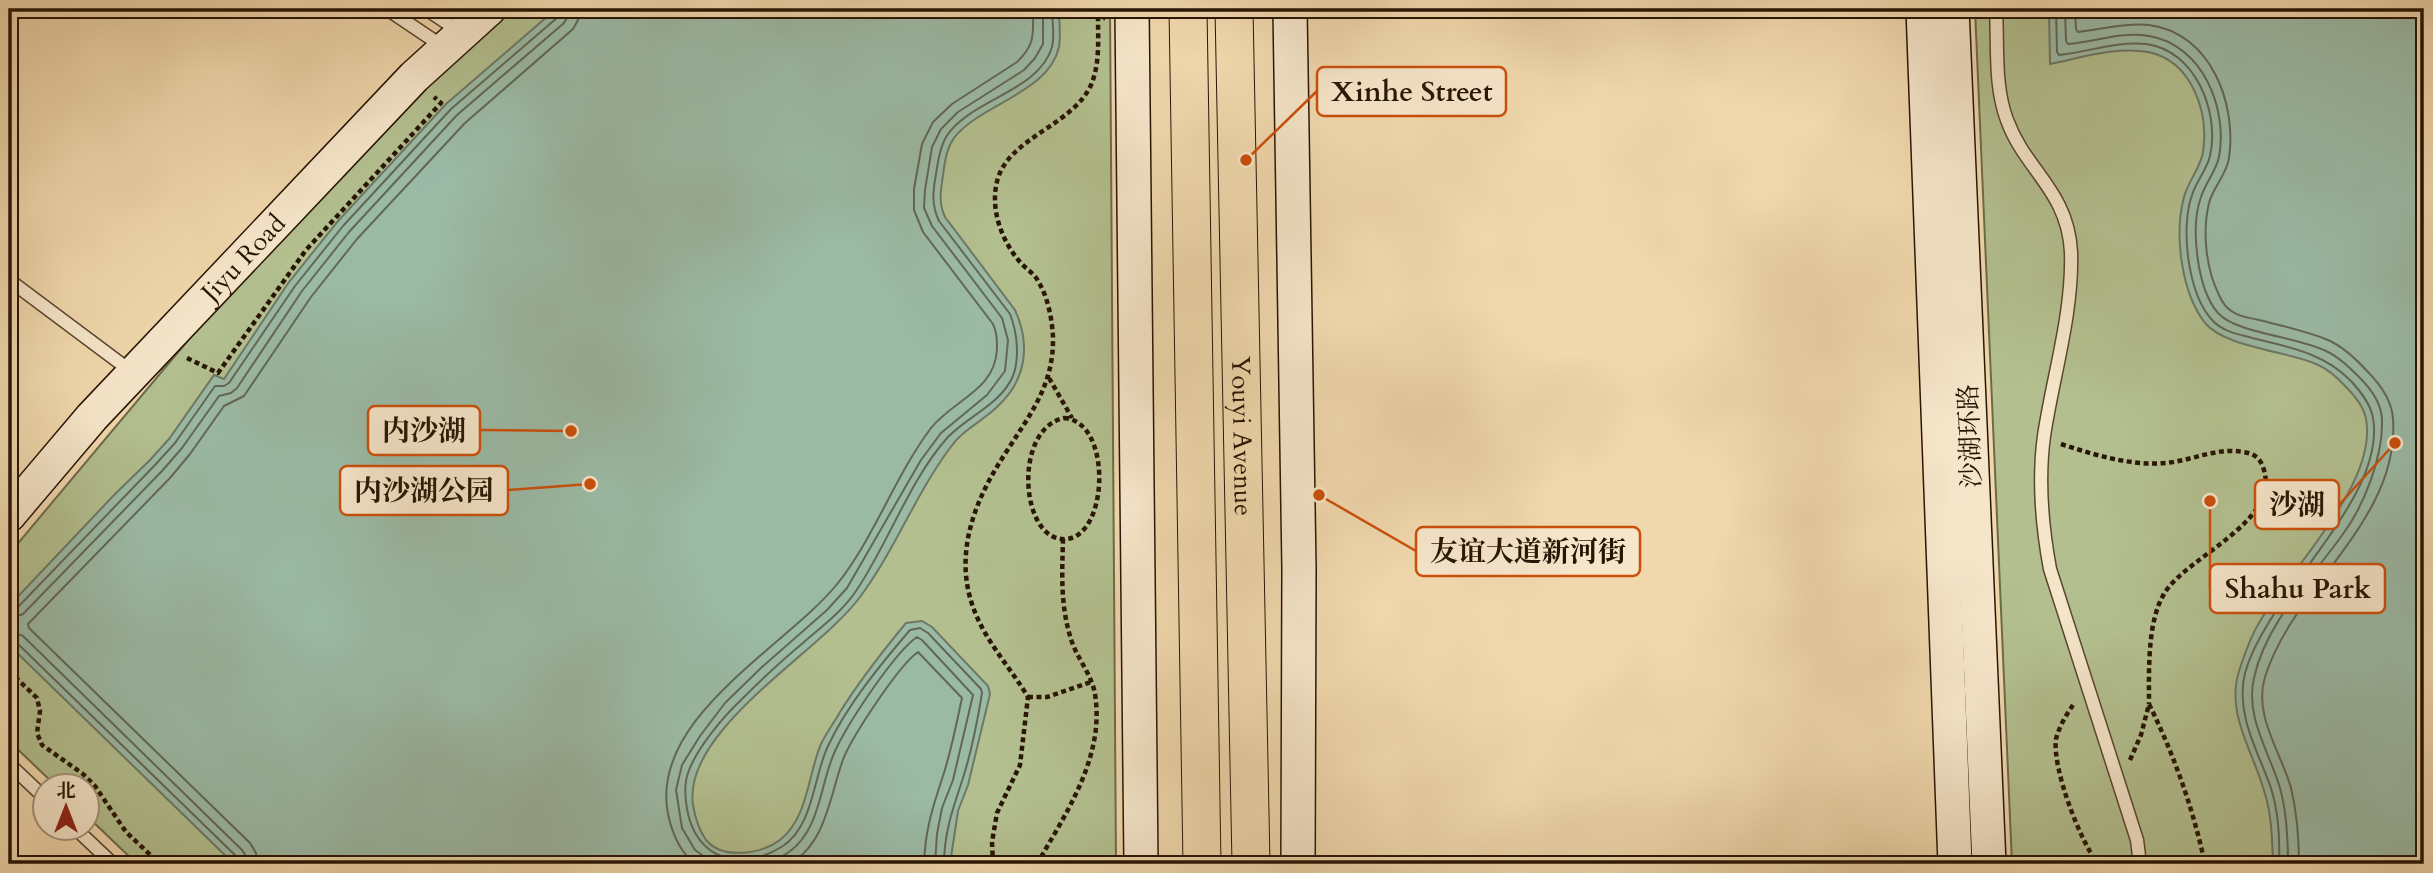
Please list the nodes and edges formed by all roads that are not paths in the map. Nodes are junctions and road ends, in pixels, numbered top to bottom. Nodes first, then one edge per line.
1 (387, 9) edge
2 (426, 9) edge
3 (489, 9) edge
4 (1188, 9) edge
5 (1234, 9) edge
6 (1290, 9) edge
7 (1923, 9) edge
8 (1952, 9) edge
9 (1996, 9) edge
10 (1124, 13) edge
11 (453, 40) junction
12 (9, 279) edge
13 (133, 373) junction
14 (9, 515) edge
15 (9, 764) edge
16 (32, 786) edge
17 (90, 842) edge
18 (113, 864) edge
19 (1141, 864) edge
20 (1202, 864) edge
21 (1251, 864) edge
22 (1298, 864) edge
23 (1955, 864) edge
24 (1989, 864) edge
25 (2140, 864) edge

1 - 11 lane
2 - 11 lane
3 - 11 main road, Jiyu Road
4 - 20 main road, Youyi Avenue
5 - 21 main road, Youyi Avenue
6 - 22 main road
7 - 23 main road, 沙湖环路
8 - 24 main road, 沙湖环路
9 - 25 lane
10 - 19 main road
11 - 13 main road, Jiyu Road
12 - 13 lane
13 - 14 main road, Jiyu Road
15 - 16 lane
17 - 18 lane

